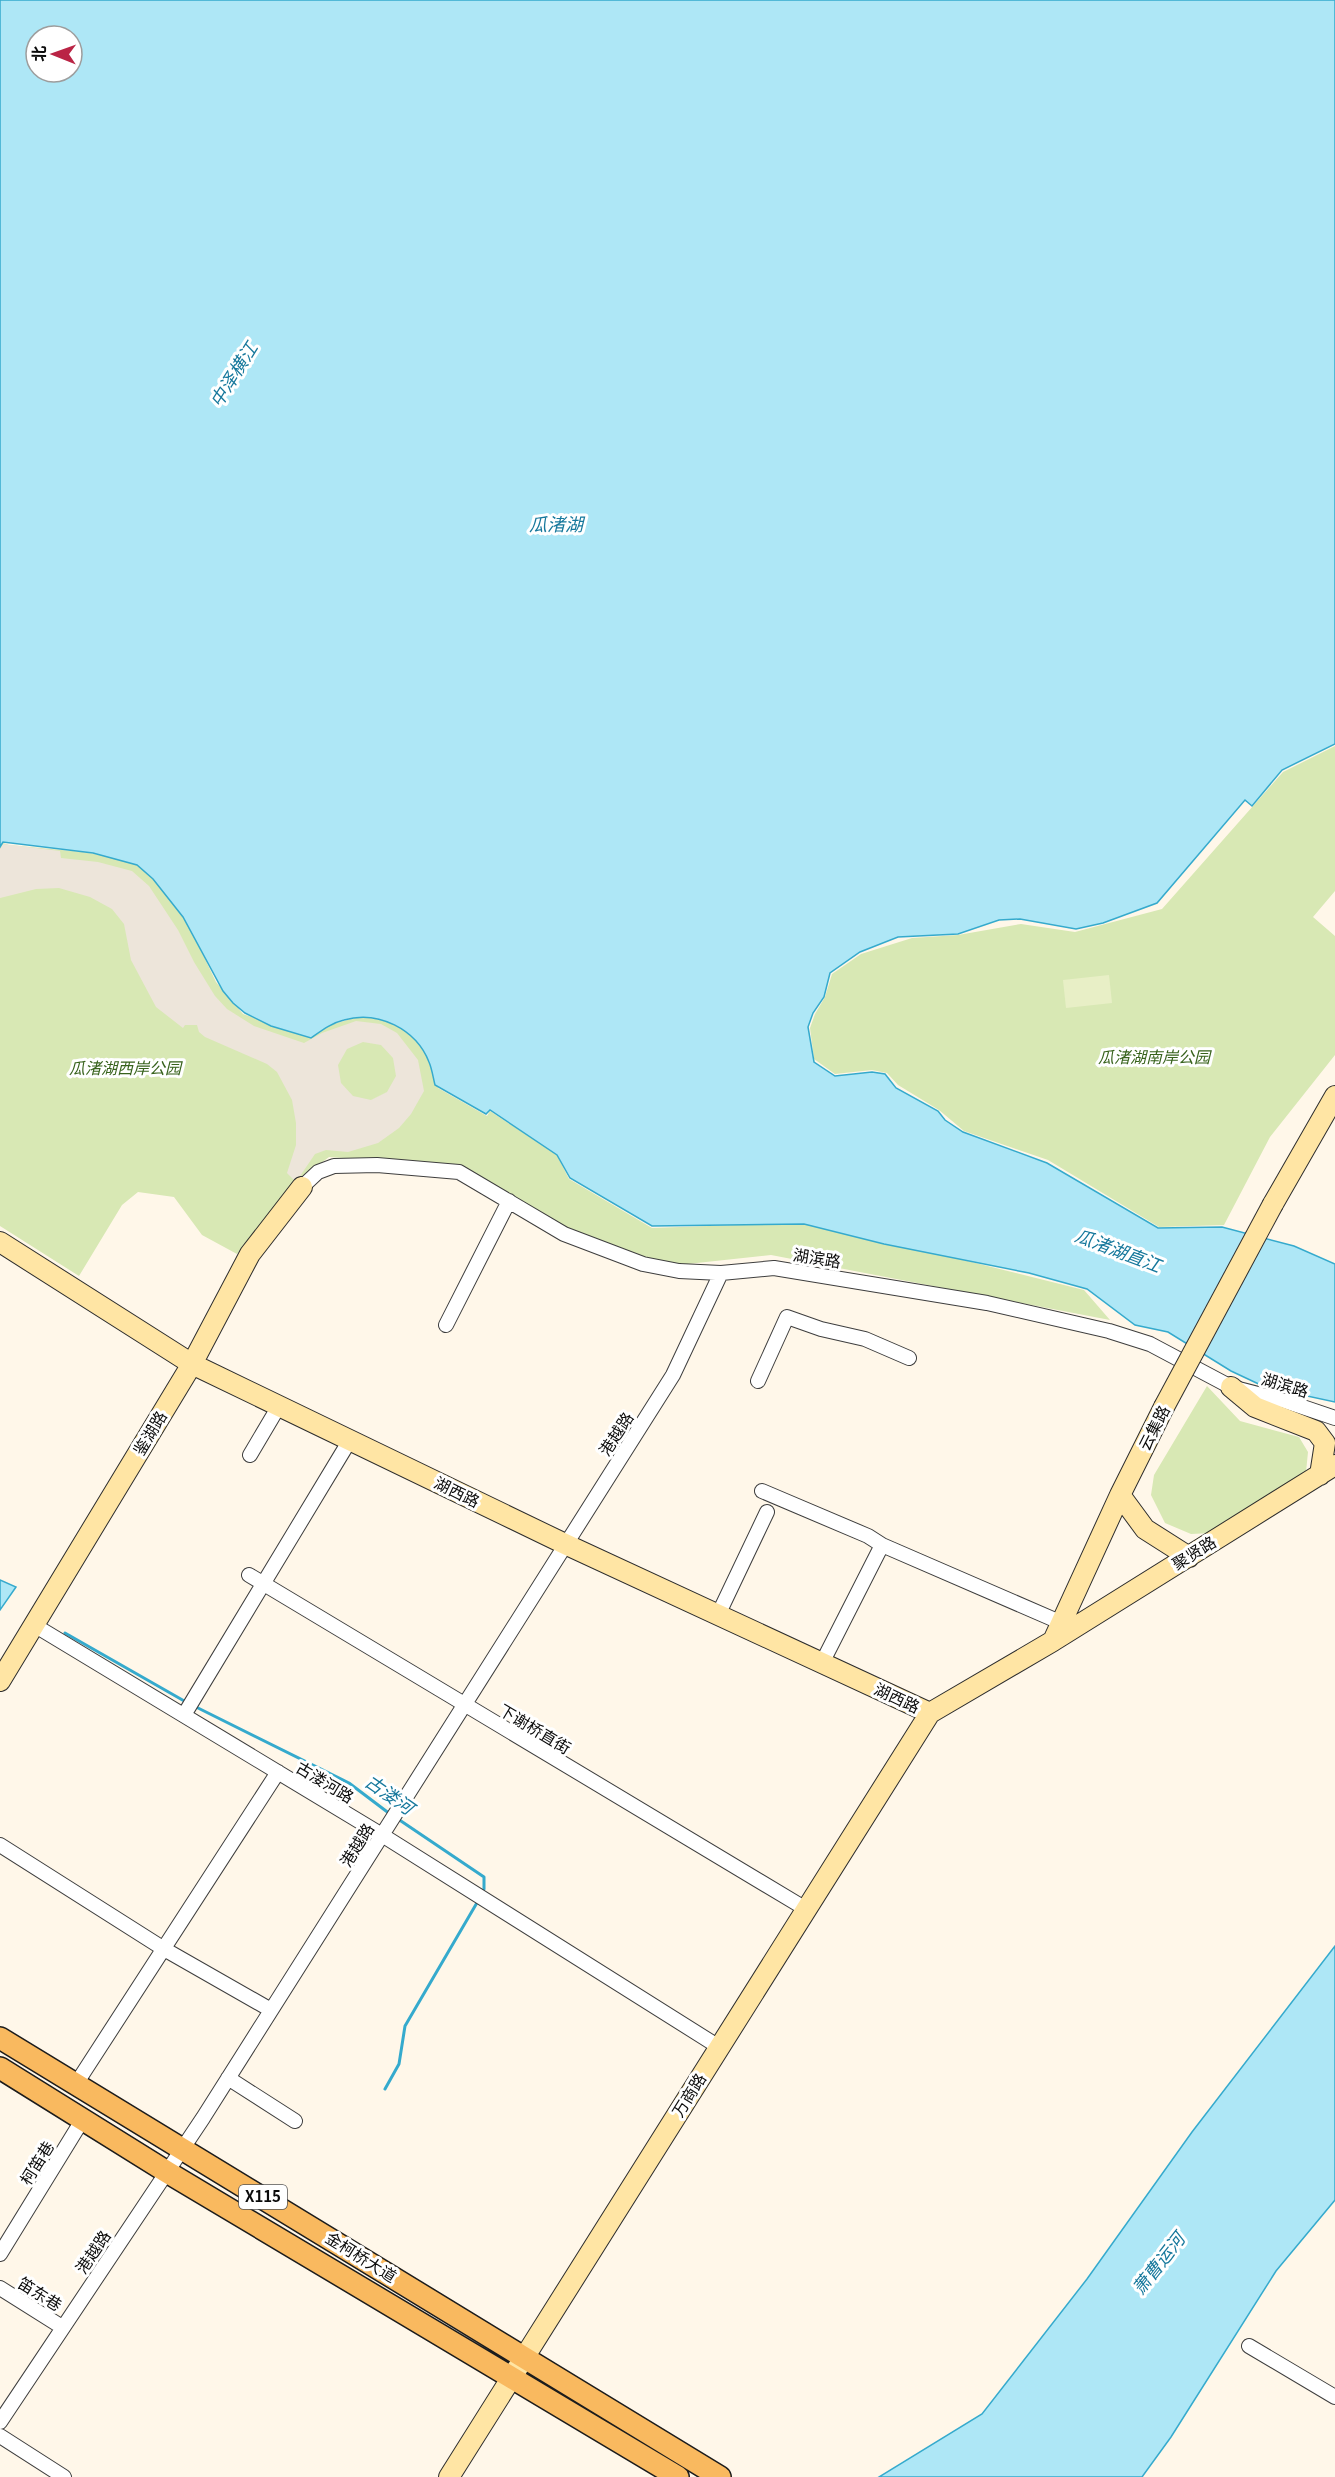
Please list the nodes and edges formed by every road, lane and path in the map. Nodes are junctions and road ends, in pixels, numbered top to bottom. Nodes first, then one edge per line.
1 (1335, 1096) edge
2 (302, 1187) joint
3 (509, 1201) junction
4 (0, 1242) edge
5 (721, 1273) junction
6 (446, 1326) dead end
7 (909, 1358) dead end
8 (192, 1364) junction
9 (758, 1381) dead end
10 (1232, 1387) junction
11 (279, 1406) junction
12 (1335, 1418) edge
13 (350, 1440) junction
14 (250, 1455) dead end
15 (1328, 1470) edge
16 (762, 1491) dead end
17 (1120, 1495) junction
18 (767, 1512) dead end
19 (565, 1544) junction
20 (882, 1545) junction
21 (1189, 1557) junction
22 (249, 1575) dead end
23 (264, 1585) junction
24 (718, 1615) junction
25 (1062, 1623) junction
26 (34, 1625) junction
27 (1053, 1641) junction
28 (822, 1663) junction
29 (0, 1681) edge
30 (464, 1705) junction
31 (189, 1708) junction
32 (930, 1713) junction
33 (278, 1772) junction
34 (382, 1835) junction
35 (0, 1845) edge
36 (806, 1909) junction
37 (164, 1948) junction
38 (271, 2010) junction
39 (0, 2038) edge
40 (719, 2047) junction
41 (0, 2068) edge
42 (228, 2078) junction
43 (76, 2084) junction
44 (82, 2119) junction
45 (295, 2121) dead end
46 (183, 2148) junction
47 (167, 2172) junction
48 (0, 2254) edge
49 (0, 2288) edge
50 (62, 2327) junction
51 (1250, 2346) dead end
52 (524, 2357) junction
53 (512, 2376) junction
54 (1335, 2397) edge
55 (0, 2422) edge
56 (0, 2436) edge
57 (64, 2477) edge
58 (449, 2477) edge
59 (678, 2477) edge
60 (720, 2477) edge

1 - 17 street, 云集路, bridge
2 - 3 street, 湖滨路
2 - 8 street, 鉴湖路
3 - 5 street, 湖滨路
3 - 6 street
4 - 8 street, 湖西路
5 - 10 street, 湖滨路
5 - 19 street, 港越路
7 - 9 street
8 - 11 street, 湖西路
8 - 26 street, 鉴湖路
10 - 12 street, 湖滨路
10 - 15 street
11 - 13 street, 湖西路
11 - 14 street
13 - 19 street, 湖西路
13 - 23 street
15 - 21 street, 聚贤路
16 - 20 street
17 - 21 street
17 - 25 street, 云集路
18 - 24 street
19 - 24 street, 湖西路
19 - 30 street, 港越路
20 - 25 street
20 - 28 street
21 - 27 street, 聚贤路
22 - 23 street, 下谢桥直街
23 - 30 street, 下谢桥直街
23 - 31 street
24 - 28 street, 湖西路
25 - 27 street, 云集路
26 - 29 street, 鉴湖路
26 - 31 street, 古溇河路
27 - 32 street
28 - 32 street, 湖西路
30 - 34 street, 港越路
30 - 36 street, 下谢桥直街
31 - 33 street, 古溇河路
32 - 36 street, 万商路
33 - 34 street, 古溇河路
33 - 37 street
34 - 38 street, 港越路
34 - 40 street, 古溇河路
35 - 37 street
36 - 40 street, 万商路
37 - 38 street
37 - 43 street
38 - 42 street, 港越路
39 - 43 main road, 金柯桥大道 / X115
40 - 52 street, 万商路
41 - 44 main road, 金柯桥大道 / X115
42 - 45 street
42 - 46 street, 港越路
43 - 46 main road, 金柯桥大道 / X115
44 - 47 main road, 金柯桥大道 / X115
44 - 48 street, 柯笛巷
46 - 47 street, 港越路
46 - 52 main road, 金柯桥大道 / X115
47 - 50 street, 港越路
47 - 53 main road, 金柯桥大道 / X115
49 - 50 street, 笛东巷
50 - 55 street, 港越路
51 - 54 street
52 - 53 street, 万商路
52 - 60 main road, 金柯桥大道 / X115
53 - 58 street, 万商路
53 - 59 main road, 金柯桥大道 / X115
56 - 57 street

